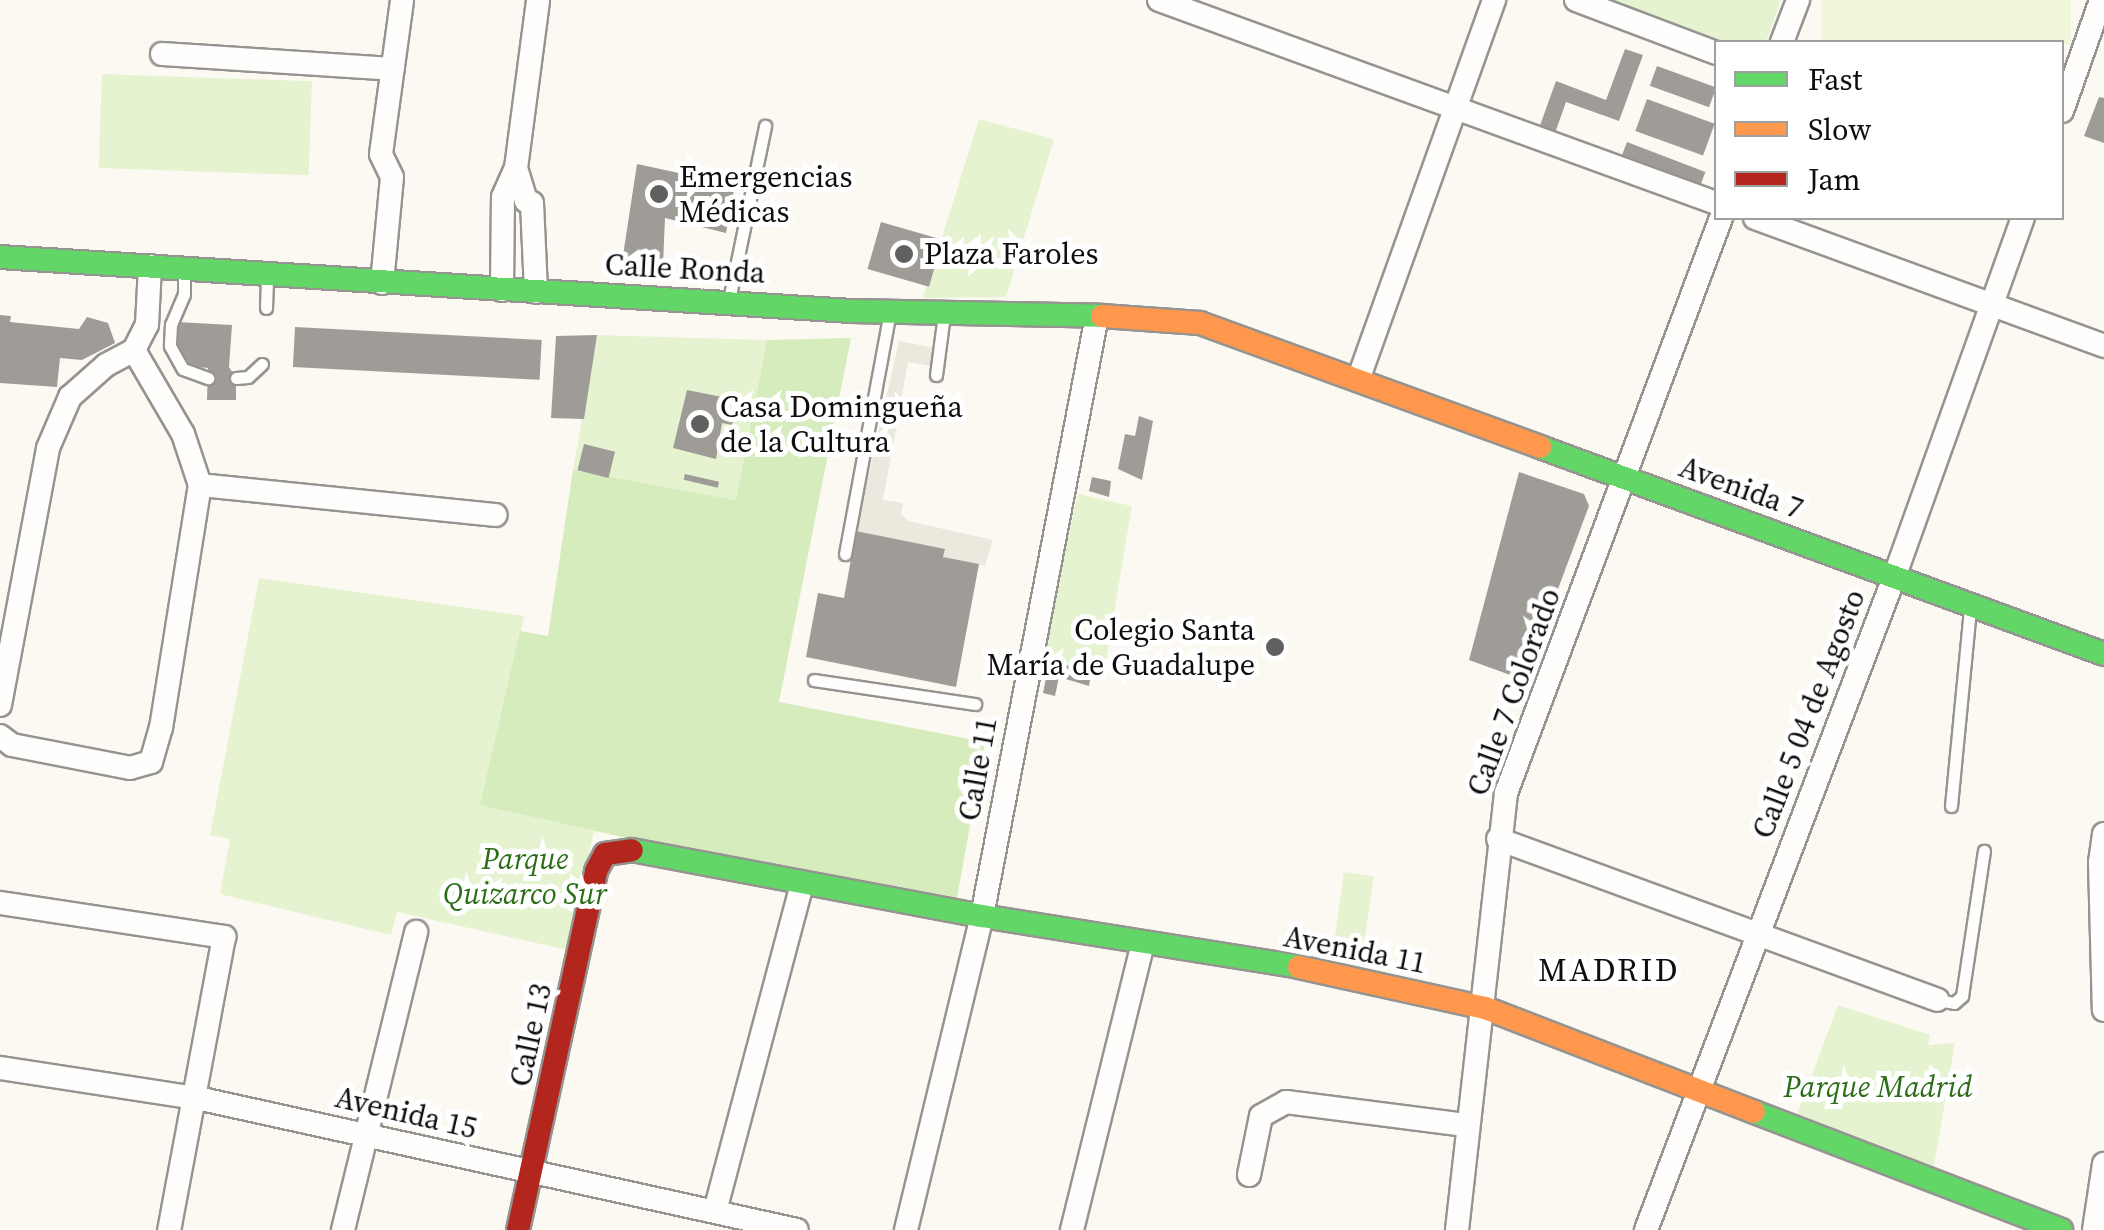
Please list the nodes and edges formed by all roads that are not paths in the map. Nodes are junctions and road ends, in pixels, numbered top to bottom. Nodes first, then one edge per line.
1 (402, 0) edge
2 (538, 0) edge
3 (1494, 0) edge
4 (1576, 0) edge
5 (1798, 0) edge
6 (2101, 0) edge
7 (1168, 1) edge
8 (1783, 40) edge
9 (2096, 41) edge
10 (1714, 52) edge
11 (162, 54) dead end
12 (393, 69) junction
13 (2064, 106) edge
14 (1456, 108) junction
15 (765, 126) dead end
16 (516, 168) junction
17 (1714, 203) edge
18 (1721, 220) edge
19 (1761, 220) edge
20 (2022, 220) edge
21 (0, 257) edge
22 (150, 266) junction
23 (184, 268) junction
24 (268, 274) junction
25 (382, 283) junction
26 (502, 290) junction
27 (536, 292) junction
28 (729, 300) junction
29 (1992, 304) junction
30 (266, 308) dead end
31 (890, 312) junction
32 (944, 314) junction
33 (1097, 316) junction
34 (2104, 346) edge
35 (134, 350) junction
36 (262, 364) dead end
37 (936, 375) dead end
38 (208, 378) dead end
39 (236, 378) dead end
40 (1358, 380) junction
41 (1626, 478) junction
42 (200, 485) junction
43 (495, 515) dead end
44 (845, 554) dead end
45 (1895, 575) junction
46 (1970, 603) junction
47 (2104, 654) edge
48 (814, 680) dead end
49 (975, 704) dead end
50 (0, 705) edge
51 (0, 736) edge
52 (1951, 806) dead end
53 (2104, 834) edge
54 (1498, 839) junction
55 (1984, 852) dead end
56 (605, 854) joint
57 (802, 884) junction
58 (0, 903) edge
59 (982, 916) junction
60 (416, 932) dead end
61 (1755, 934) junction
62 (1143, 944) junction
63 (1937, 1000) joint
64 (1484, 1008) junction
65 (2104, 1010) edge
66 (0, 1068) edge
67 (1696, 1093) junction
68 (197, 1098) junction
69 (1466, 1125) junction
70 (366, 1134) junction
71 (2104, 1164) edge
72 (532, 1173) junction
73 (1250, 1176) dead end
74 (715, 1212) junction
75 (169, 1230) edge
76 (344, 1230) edge
77 (518, 1230) edge
78 (797, 1230) edge
79 (906, 1230) edge
80 (1072, 1230) edge
81 (1457, 1230) edge
82 (1646, 1230) edge
83 (2061, 1230) edge
84 (2094, 1230) edge

1 - 12 street
2 - 16 street
3 - 14 street
4 - 10 street
5 - 8 street
6 - 9 street
7 - 14 street
9 - 13 street
11 - 12 street
12 - 25 street
14 - 17 street
14 - 40 street
15 - 28 lane
16 - 26 street
16 - 27 street
18 - 41 street, Calle 7 Colorado
19 - 29 street
20 - 29 street, Calle 5 04 de Agosto
21 - 22 street, Calle Ronda
22 - 23 street, Calle Ronda
22 - 35 street
23 - 24 street, Calle Ronda
23 - 38 lane
24 - 25 street, Calle Ronda
24 - 30 lane
25 - 26 street, Calle Ronda
26 - 27 street, Calle Ronda
27 - 28 street, Calle Ronda
28 - 31 street, Calle Ronda
29 - 34 street
29 - 45 street, Calle 5 04 de Agosto
31 - 32 street, Calle Ronda
31 - 44 lane
32 - 33 street, Calle Ronda
32 - 37 lane
33 - 40 street, Calle Ronda
33 - 59 street, Calle 11
35 - 42 street
35 - 50 street
36 - 39 lane
40 - 41 street, Avenida 7
41 - 45 street, Avenida 7
41 - 54 street, Calle 7 Colorado
42 - 43 street
42 - 51 street
45 - 46 street, Avenida 7
45 - 61 street, Calle 5 04 de Agosto
46 - 47 street, Avenida 7
46 - 52 lane
48 - 49 lane
53 - 65 street
54 - 61 street
54 - 64 street, Calle 7 Colorado
55 - 63 lane
56 - 57 street, Avenida 11
56 - 72 street, Calle 13
57 - 59 street, Avenida 11
57 - 74 street
58 - 68 street
59 - 62 street, Avenida 11
59 - 79 street, Calle 11
60 - 70 street
61 - 63 street
61 - 67 street, Calle 5 04 de Agosto
62 - 64 street, Avenida 11
62 - 80 street
64 - 67 street, Avenida 11
64 - 69 street, Calle 7 Colorado
66 - 68 street, Avenida 15
67 - 82 street, Calle 5 04 de Agosto
67 - 83 street, Avenida 11
68 - 70 street, Avenida 15
68 - 75 street
69 - 73 street
69 - 81 street, Calle 7 Colorado
70 - 72 street, Avenida 15
70 - 76 street
71 - 84 street
72 - 74 street, Avenida 15
72 - 77 street, Calle 13
74 - 78 street, Avenida 15

